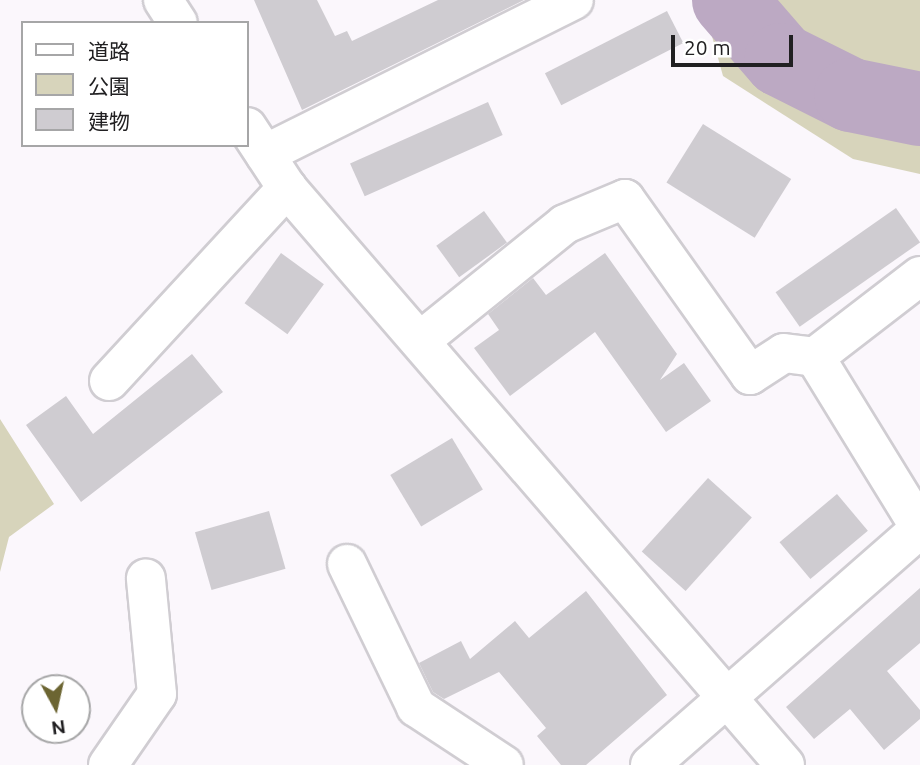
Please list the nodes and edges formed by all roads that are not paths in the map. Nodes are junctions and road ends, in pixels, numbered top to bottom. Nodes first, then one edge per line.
1 (163, 0) edge
2 (574, 0) edge
3 (177, 21) edge
4 (256, 141) edge
5 (287, 188) junction
6 (920, 276) edge
7 (420, 341) junction
8 (815, 357) junction
9 (109, 381) dead end
10 (920, 528) edge
11 (347, 564) dead end
12 (146, 579) dead end
13 (728, 698) junction
14 (108, 765) edge
15 (504, 765) edge
16 (650, 765) edge
17 (785, 765) edge

1 - 3 street
2 - 4 street
4 - 5 street
5 - 7 street
5 - 9 street
6 - 8 street
7 - 8 street
7 - 13 street
8 - 10 street
10 - 13 street
11 - 15 street
12 - 14 street
13 - 16 street
13 - 17 street

